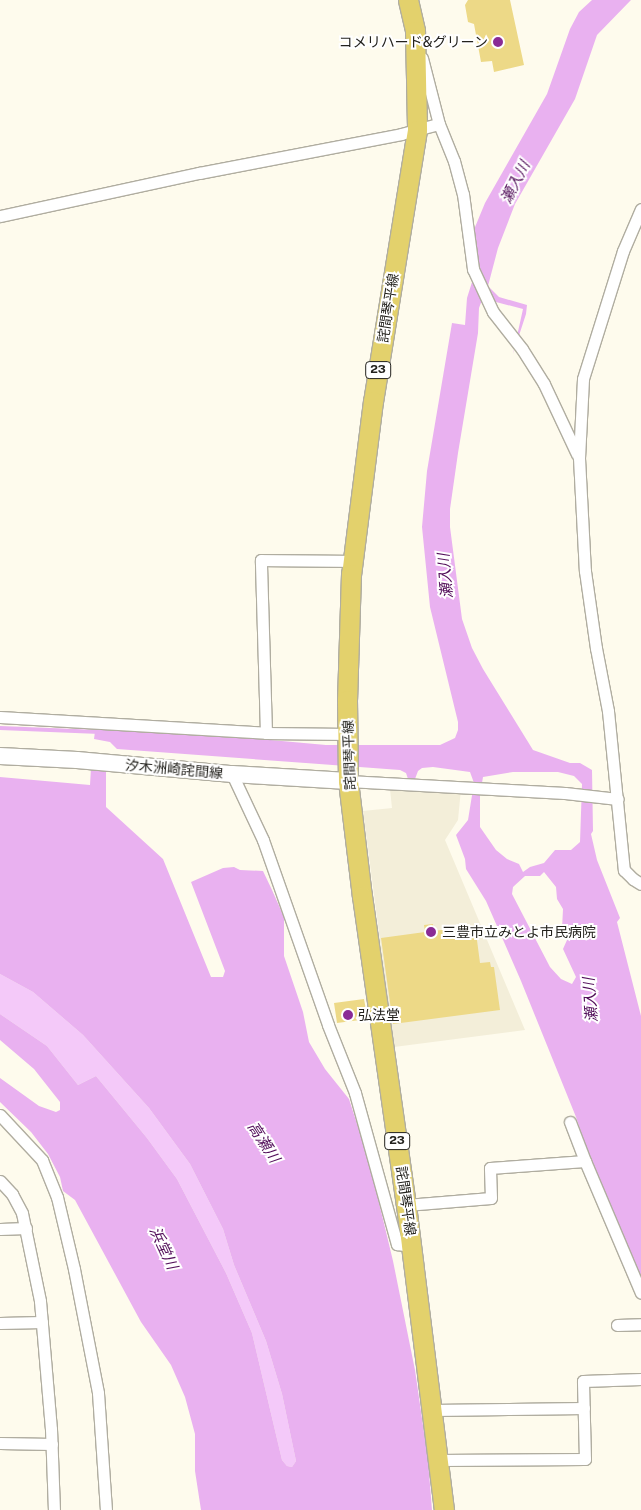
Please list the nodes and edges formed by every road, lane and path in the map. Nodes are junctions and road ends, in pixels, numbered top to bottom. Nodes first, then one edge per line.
1 (408, 0) edge
2 (414, 31) junction
3 (439, 124) junction
4 (417, 130) junction
5 (641, 209) edge
6 (0, 216) edge
7 (579, 458) junction
8 (353, 561) junction
9 (0, 717) edge
10 (266, 733) junction
11 (348, 738) junction
12 (0, 756) edge
13 (232, 774) junction
14 (348, 777) junction
15 (618, 799) junction
16 (641, 884) edge
17 (0, 1115) edge
18 (570, 1122) dead end
19 (585, 1161) junction
20 (0, 1181) edge
21 (406, 1205) junction
22 (26, 1228) junction
23 (0, 1229) edge
24 (412, 1246) junction
25 (641, 1294) edge
26 (42, 1322) junction
27 (0, 1323) edge
28 (641, 1324) edge
29 (617, 1325) dead end
30 (641, 1378) edge
31 (584, 1408) junction
32 (433, 1410) junction
33 (0, 1443) edge
34 (52, 1444) junction
35 (439, 1460) junction
36 (54, 1510) edge
37 (106, 1510) edge
38 (444, 1510) edge

1 - 2 main road, 詫間琴平線 / 23
2 - 3 street
2 - 4 main road, 詫間琴平線 / 23
3 - 4 street
3 - 7 street
4 - 6 street
4 - 8 main road, 詫間琴平線 / 23
5 - 7 street
7 - 15 street
8 - 10 street
8 - 11 main road, 詫間琴平線 / 23
9 - 10 street
10 - 11 street
11 - 14 main road, 詫間琴平線 / 23
12 - 13 main road, 汐木洲崎詫間線
13 - 14 main road, 汐木洲崎詫間線
13 - 24 street
14 - 15 street
14 - 21 main road, 詫間琴平線 / 23
15 - 16 street
17 - 37 street
18 - 19 street
19 - 21 street
19 - 25 street
20 - 22 street
21 - 24 main road, 詫間琴平線 / 23
22 - 23 street
22 - 26 street
24 - 32 main road, 詫間琴平線 / 23
26 - 27 street
26 - 34 street
28 - 29 street
30 - 31 street
31 - 32 street
31 - 35 street
32 - 35 main road, 詫間琴平線 / 23
33 - 34 street
34 - 36 street
35 - 38 main road, 詫間琴平線 / 23

